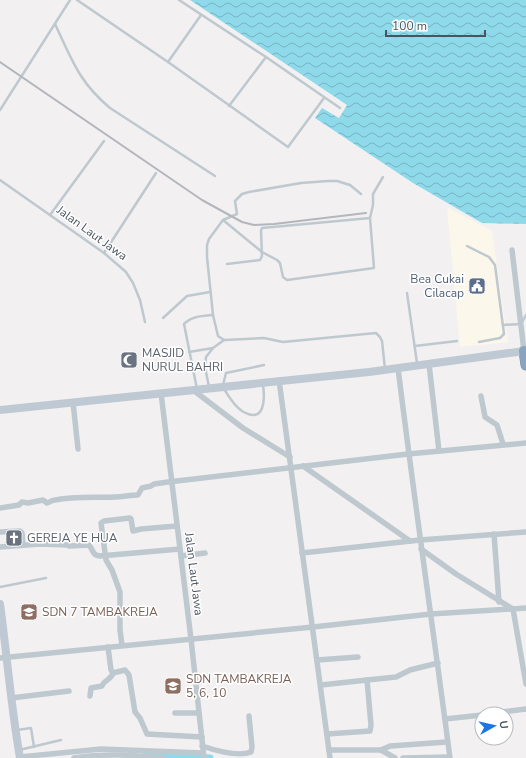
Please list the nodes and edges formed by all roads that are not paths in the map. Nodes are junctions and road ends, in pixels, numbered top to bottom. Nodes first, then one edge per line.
1 (70, 0) edge
2 (77, 0) edge
3 (179, 0) edge
4 (201, 15) junction
5 (55, 24) junction
6 (266, 57) junction
7 (168, 62) junction
8 (324, 98) junction
9 (229, 106) junction
10 (340, 108) dead end
11 (0, 110) edge
12 (104, 141) dead end
13 (156, 174) dead end
14 (215, 176) dead end
15 (383, 177) dead end
16 (0, 180) edge
17 (361, 194) dead end
18 (50, 215) junction
19 (370, 218) junction
20 (223, 220) junction
21 (467, 246) dead end
22 (512, 250) dead end
23 (262, 252) junction
24 (104, 253) junction
25 (227, 264) dead end
26 (210, 292) junction
27 (407, 293) dead end
28 (213, 315) junction
29 (526, 315) edge
30 (163, 318) dead end
31 (145, 322) dead end
32 (521, 324) junction
33 (503, 325) junction
34 (224, 340) junction
35 (457, 341) dead end
36 (479, 342) dead end
37 (415, 346) junction
38 (525, 347) edge
39 (213, 348) junction
40 (189, 352) junction
41 (429, 364) junction
42 (264, 365) dead end
43 (526, 365) edge
44 (418, 366) junction
45 (398, 368) junction
46 (385, 370) junction
47 (279, 380) junction
48 (262, 382) junction
49 (222, 386) junction
50 (209, 388) junction
51 (195, 390) junction
52 (161, 393) junction
53 (481, 396) dead end
54 (73, 402) junction
55 (0, 410) edge
56 (526, 443) edge
57 (503, 444) junction
58 (78, 449) dead end
59 (439, 452) junction
60 (408, 454) junction
61 (290, 457) junction
62 (303, 466) junction
63 (292, 468) junction
64 (172, 482) junction
65 (0, 508) edge
66 (177, 526) junction
67 (0, 532) edge
68 (526, 532) edge
69 (494, 534) junction
70 (420, 540) junction
71 (410, 542) junction
72 (23, 545) junction
73 (0, 547) edge
74 (180, 549) junction
75 (421, 549) junction
76 (205, 552) dead end
77 (302, 553) junction
78 (105, 556) junction
79 (181, 556) junction
80 (46, 578) dead end
81 (0, 587) edge
82 (499, 602) junction
83 (0, 604) edge
84 (526, 608) edge
85 (513, 609) junction
86 (431, 614) junction
87 (313, 627) junction
88 (191, 639) junction
89 (122, 645) junction
90 (108, 647) junction
91 (4, 657) edge
92 (358, 657) dead end
93 (317, 660) junction
94 (438, 663) junction
95 (113, 673) junction
96 (367, 680) junction
97 (320, 684) junction
98 (526, 684) edge
99 (69, 691) dead end
100 (90, 696) dead end
101 (11, 698) junction
102 (526, 709) edge
103 (514, 711) edge
104 (175, 713) dead end
105 (199, 713) junction
106 (249, 716) dead end
107 (474, 716) edge
108 (445, 719) junction
109 (16, 730) junction
110 (327, 734) junction
111 (202, 737) junction
112 (61, 740) dead end
113 (447, 742) junction
114 (202, 746) junction
115 (34, 747) junction
116 (329, 750) junction
117 (381, 750) junction
118 (20, 755) edge
119 (204, 755) edge
120 (450, 757) edge
121 (74, 758) edge
122 (163, 758) edge
123 (330, 758) edge
124 (395, 758) edge
125 (403, 758) edge

1 - 5 lane
2 - 7 lane
3 - 4 lane
4 - 6 lane
4 - 7 lane
5 - 11 lane
5 - 14 lane
6 - 8 lane
6 - 9 lane
7 - 9 lane
8 - 9 lane
8 - 10 lane
12 - 18 lane
13 - 24 lane
15 - 19 lane
16 - 18 lane, Jalan Laut Jawa
17 - 20 lane
18 - 24 lane, Jalan Laut Jawa
19 - 23 lane
19 - 23 lane
20 - 23 lane
20 - 26 lane
21 - 33 lane
22 - 32 street
23 - 25 lane
24 - 31 lane, Jalan Laut Jawa
26 - 28 lane
26 - 30 lane
27 - 37 lane
28 - 34 lane
28 - 40 lane
29 - 32 lane
32 - 33 lane
32 - 38 street
33 - 36 lane
34 - 39 lane
34 - 46 lane
35 - 37 lane
37 - 44 lane
38 - 41 main road
38 - 43 highway
39 - 40 lane
39 - 50 lane
40 - 51 lane
41 - 44 main road
41 - 59 street
42 - 49 lane
44 - 45 main road
45 - 46 main road
45 - 60 street
46 - 47 main road
47 - 48 main road
47 - 61 street
48 - 49 main road
48 - 49 lane
49 - 50 main road
50 - 51 main road
51 - 52 main road
51 - 61 street
52 - 54 main road
52 - 64 street, Jalan Laut Jawa
53 - 57 street
54 - 55 main road
54 - 58 street
56 - 57 street
57 - 59 street
59 - 60 street
60 - 62 street
60 - 70 street
61 - 63 street
62 - 63 street
62 - 71 street
63 - 64 street
63 - 77 street
64 - 65 street
64 - 66 street, Jalan Laut Jawa
66 - 74 street, Jalan Laut Jawa
66 - 78 street
67 - 72 street
68 - 69 street
69 - 70 street
69 - 82 street
70 - 71 street
70 - 75 street
71 - 77 street
72 - 73 street
72 - 78 street
74 - 78 street
74 - 79 street, Jalan Laut Jawa
75 - 82 street
75 - 86 street
76 - 79 street
77 - 87 street
78 - 89 street
79 - 88 street, Jalan Laut Jawa
80 - 81 lane
82 - 85 street
83 - 91 main road
84 - 85 street
85 - 86 street
85 - 98 street
86 - 87 street
86 - 94 street
87 - 88 street
87 - 93 street
88 - 89 street
88 - 105 street, Jalan Laut Jawa
89 - 90 street
90 - 91 street
90 - 95 street
91 - 101 main road
92 - 93 street
93 - 97 street
94 - 96 street
94 - 108 street
95 - 100 street
95 - 111 street
96 - 97 street
96 - 110 street
97 - 110 street
99 - 101 street
101 - 109 main road
102 - 103 street
104 - 105 street
105 - 111 street, Jalan Laut Jawa
106 - 114 street
107 - 108 street
108 - 113 street
109 - 115 lane
109 - 118 main road
110 - 116 street
111 - 114 street, Jalan Laut Jawa
112 - 115 lane
113 - 117 street
113 - 120 street
114 - 119 street, Jalan Laut Jawa
115 - 118 lane
116 - 117 street
116 - 123 street
117 - 124 street
118 - 119 street
120 - 125 street
121 - 122 street

